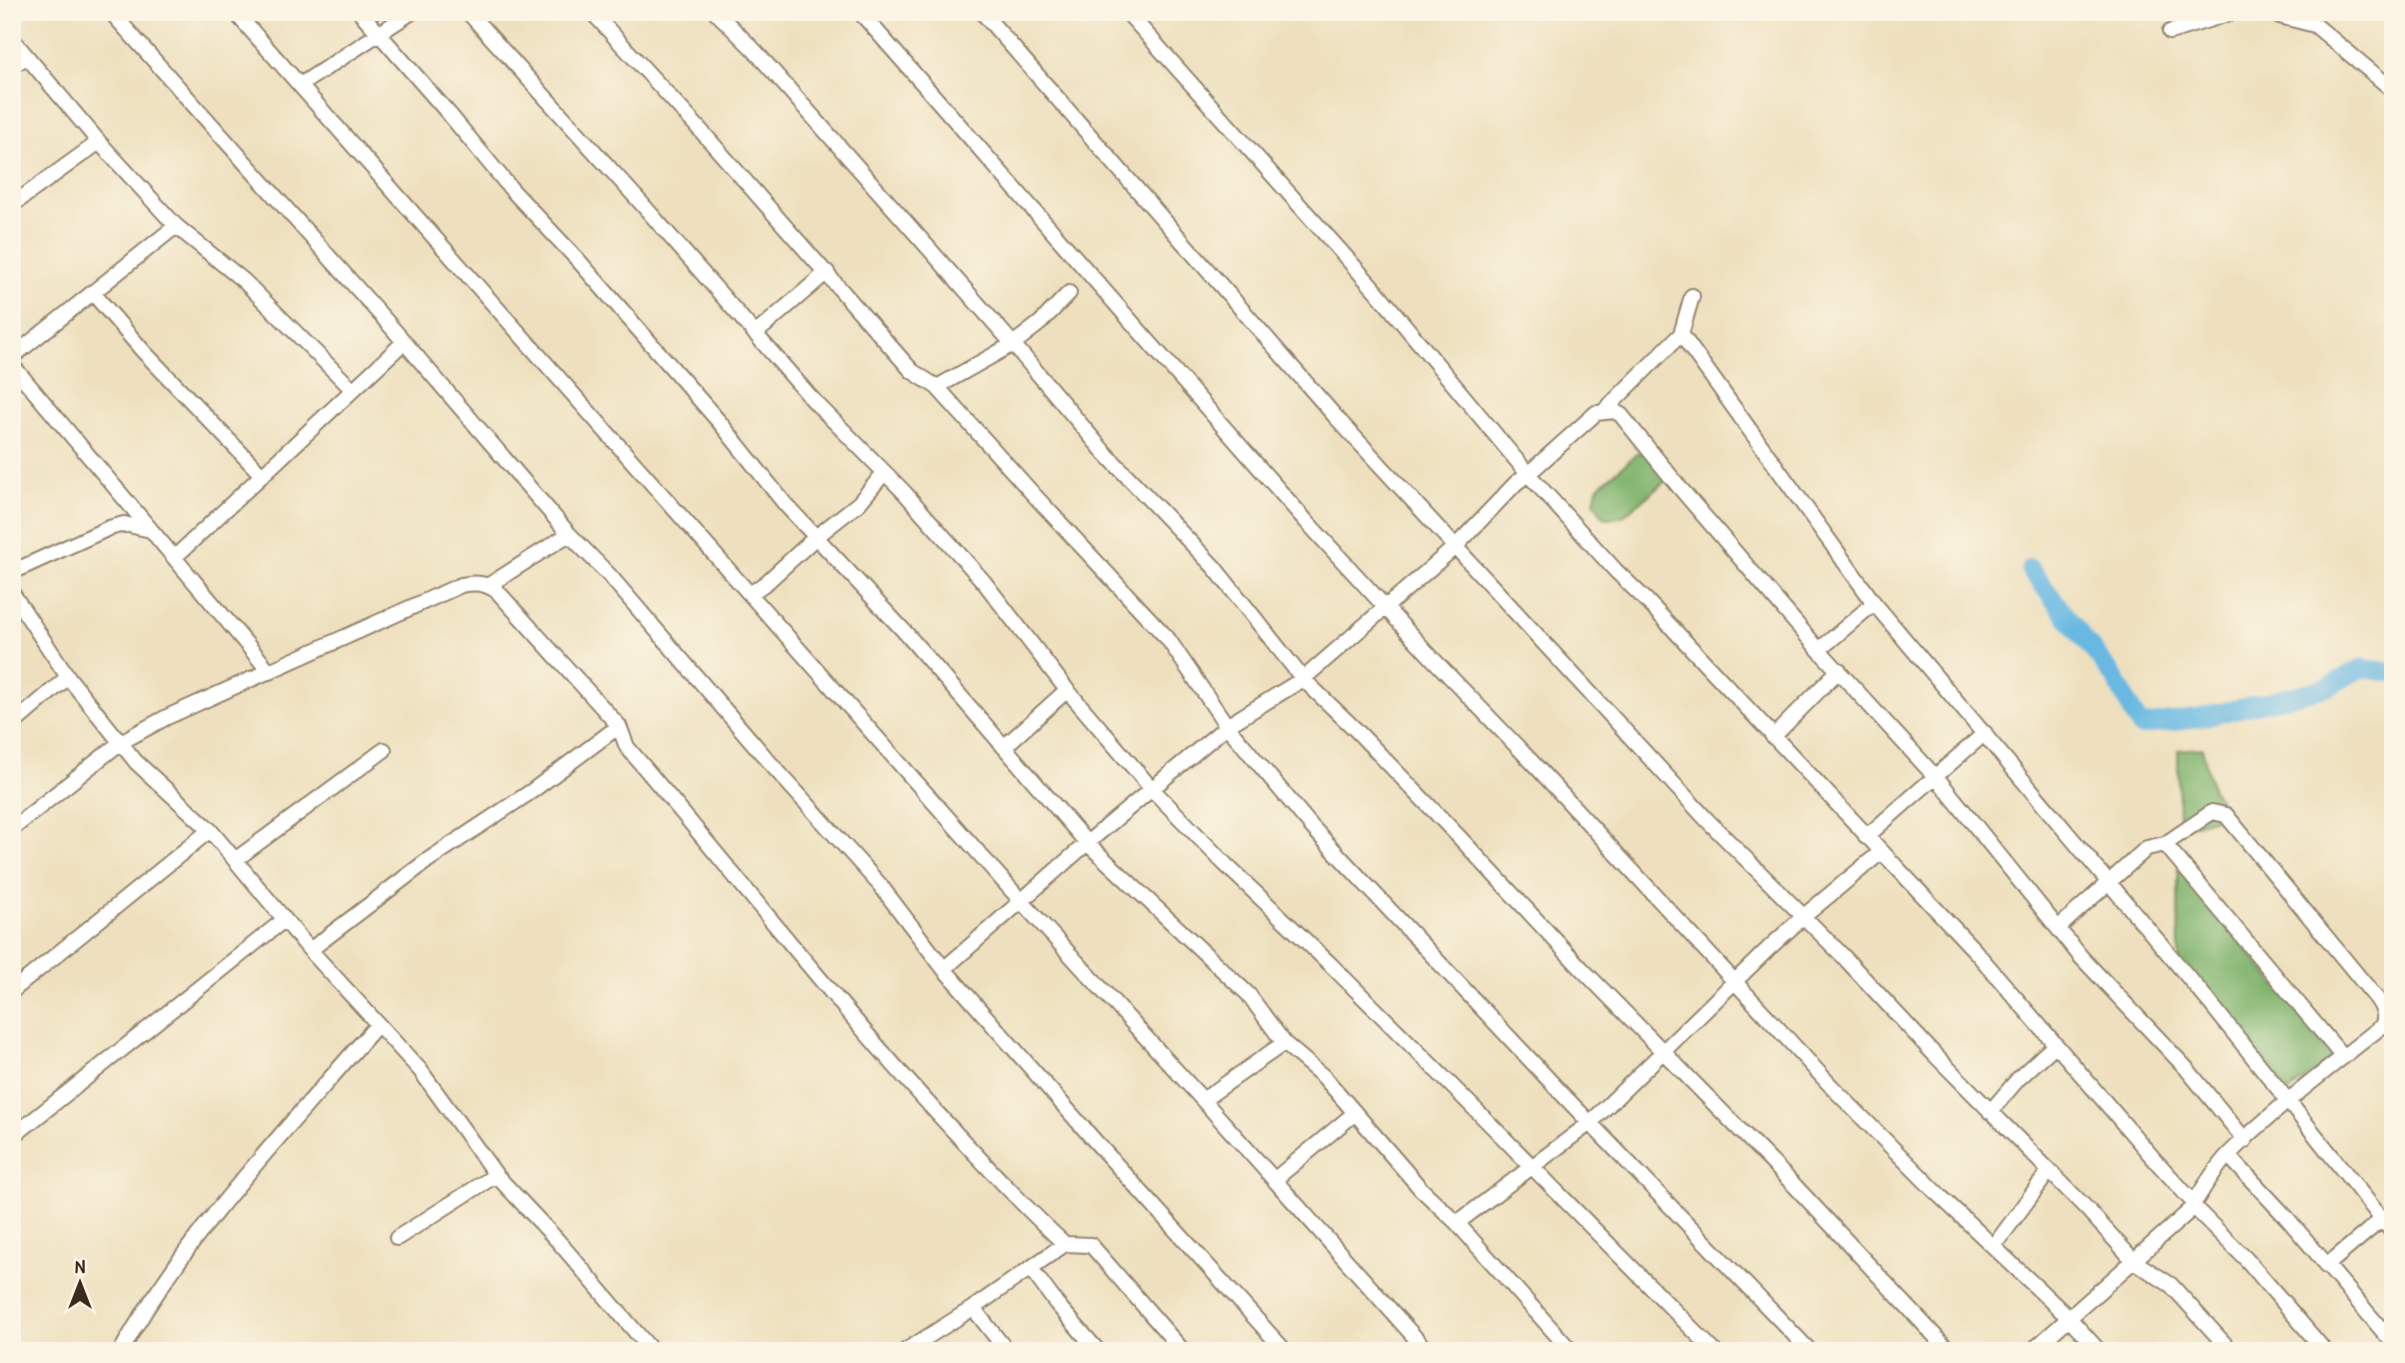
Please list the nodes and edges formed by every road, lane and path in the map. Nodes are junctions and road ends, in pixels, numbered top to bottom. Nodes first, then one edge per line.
1 (111, 12) edge
2 (235, 12) edge
3 (360, 12) edge
4 (412, 12) edge
5 (468, 12) edge
6 (592, 12) edge
7 (716, 12) edge
8 (860, 12) edge
9 (982, 12) edge
10 (1127, 12) edge
11 (2234, 12) edge
12 (2257, 12) edge
13 (2191, 18) edge
14 (2316, 19) edge
15 (2170, 32) dead end
16 (379, 34) junction
17 (12, 39) edge
18 (26, 57) junction
19 (12, 66) edge
20 (300, 85) junction
21 (2393, 90) edge
22 (587, 122) dead end
23 (571, 126) junction
24 (99, 142) junction
25 (12, 205) edge
26 (176, 226) junction
27 (827, 272) junction
28 (93, 293) junction
29 (1069, 293) dead end
30 (1692, 296) dead end
31 (755, 334) junction
32 (1681, 334) junction
33 (404, 342) junction
34 (1013, 344) junction
35 (12, 357) edge
36 (12, 365) edge
37 (937, 387) junction
38 (352, 389) junction
39 (1604, 411) junction
40 (884, 474) junction
41 (1528, 474) junction
42 (262, 475) junction
43 (151, 530) junction
44 (569, 534) junction
45 (816, 537) junction
46 (1456, 546) junction
47 (175, 557) junction
48 (12, 572) edge
49 (489, 585) junction
50 (12, 593) edge
51 (750, 594) junction
52 (1874, 603) junction
53 (1387, 607) junction
54 (1819, 650) junction
55 (1839, 670) junction
56 (270, 672) junction
57 (68, 677) junction
58 (1303, 679) junction
59 (1067, 690) junction
60 (12, 725) edge
61 (620, 726) junction
62 (1227, 726) junction
63 (1985, 733) junction
64 (1773, 737) junction
65 (121, 742) junction
66 (1004, 747) junction
67 (384, 750) dead end
68 (1935, 776) junction
69 (1151, 788) junction
70 (12, 829) edge
71 (210, 830) junction
72 (1866, 837) junction
73 (1087, 843) junction
74 (2165, 844) junction
75 (1881, 852) junction
76 (235, 860) junction
77 (2110, 881) junction
78 (1022, 902) junction
79 (1803, 917) junction
80 (284, 920) junction
81 (2057, 928) junction
82 (310, 950) junction
83 (944, 969) junction
84 (1735, 982) junction
85 (12, 991) edge
86 (2389, 1016) edge
87 (378, 1024) junction
88 (1284, 1043) junction
89 (2055, 1045) junction
90 (1664, 1052) junction
91 (2343, 1057) junction
92 (1203, 1100) junction
93 (2288, 1101) junction
94 (1990, 1112) junction
95 (1355, 1113) junction
96 (1590, 1123) junction
97 (12, 1137) edge
98 (2245, 1140) junction
99 (2228, 1155) junction
100 (1534, 1167) junction
101 (2049, 1171) junction
102 (496, 1175) junction
103 (1273, 1180) junction
104 (2194, 1205) junction
105 (2381, 1220) junction
106 (1457, 1223) junction
107 (2393, 1233) edge
108 (397, 1238) dead end
109 (2000, 1238) dead end
110 (1065, 1244) junction
111 (2135, 1262) junction
112 (2326, 1266) junction
113 (1031, 1269) junction
114 (973, 1308) junction
115 (2070, 1319) junction
116 (2393, 1343) edge
117 (1275, 1347) edge
118 (908, 1350) edge
119 (121, 1351) edge
120 (652, 1351) edge
121 (1007, 1351) edge
122 (1098, 1351) edge
123 (1182, 1351) edge
124 (1427, 1351) edge
125 (1571, 1351) edge
126 (1714, 1351) edge
127 (1810, 1351) edge
128 (1948, 1351) edge
129 (2032, 1351) edge
130 (2099, 1351) edge
131 (2231, 1351) edge
132 (2325, 1351) edge

1 - 33 street
2 - 20 street
3 - 16 street
4 - 16 street
5 - 23 street
6 - 27 street
7 - 34 street
8 - 53 street
9 - 46 street
10 - 41 street
11 - 13 street
12 - 14 street
13 - 15 street
14 - 21 street
16 - 20 street
16 - 45 street
17 - 18 street
18 - 19 street
18 - 24 street
20 - 51 street
22 - 23 street
23 - 31 street
24 - 25 street
24 - 26 street
26 - 28 street
26 - 38 street
27 - 31 street
27 - 37 street
28 - 35 street
28 - 42 street
29 - 34 street
30 - 32 street
31 - 40 street
32 - 39 street
32 - 52 street
33 - 38 street
33 - 44 street
34 - 37 street
34 - 58 street
36 - 43 street
37 - 62 street
38 - 42 street
39 - 41 street
39 - 54 street
40 - 45 street
40 - 59 street
41 - 46 street
41 - 64 street
42 - 47 street
43 - 47 street
43 - 48 street
44 - 49 street
44 - 83 street
45 - 51 street
45 - 66 street
46 - 53 street
46 - 79 street
47 - 56 street
49 - 56 street
49 - 61 street
50 - 57 street
51 - 78 street
52 - 54 street
52 - 63 street
53 - 58 street
53 - 84 street
54 - 55 street
55 - 64 street
55 - 68 street
56 - 65 street
57 - 60 street
57 - 65 street
58 - 62 street
58 - 90 street
59 - 66 street
59 - 69 street
61 - 82 street
61 - 110 street
62 - 69 street
62 - 96 street
63 - 68 street
63 - 77 street
64 - 72 street
65 - 70 street
65 - 71 street
66 - 73 street
67 - 76 street
68 - 72 street
68 - 81 street
69 - 73 street
69 - 100 street
71 - 76 street
71 - 85 street
72 - 75 street
73 - 78 street
73 - 88 street
74 - 77 street
74 - 86 street
74 - 91 street
75 - 79 street
75 - 89 street
76 - 80 street
77 - 81 street
77 - 93 street
78 - 83 street
78 - 92 street
79 - 84 street
79 - 94 street
80 - 82 street
80 - 97 street
81 - 98 street
82 - 87 street
83 - 117 street
84 - 90 street
84 - 115 street
86 - 91 street
87 - 102 street
87 - 119 street
88 - 92 street
88 - 95 street
89 - 94 street
89 - 104 street
90 - 96 street
90 - 128 street
91 - 93 street
92 - 103 street
93 - 98 street
93 - 105 street
94 - 101 street
95 - 103 street
95 - 106 street
96 - 100 street
96 - 127 street
98 - 99 street
99 - 104 street
99 - 112 street
100 - 106 street
100 - 126 street
101 - 109 street
101 - 111 street
102 - 108 street
102 - 120 street
103 - 124 street
104 - 111 street
104 - 132 street
105 - 107 street
105 - 112 street
106 - 125 street
110 - 113 street
110 - 123 street
111 - 115 street
111 - 131 street
112 - 116 street
113 - 114 street
113 - 122 street
114 - 118 street
114 - 121 street
115 - 129 street
115 - 130 street

